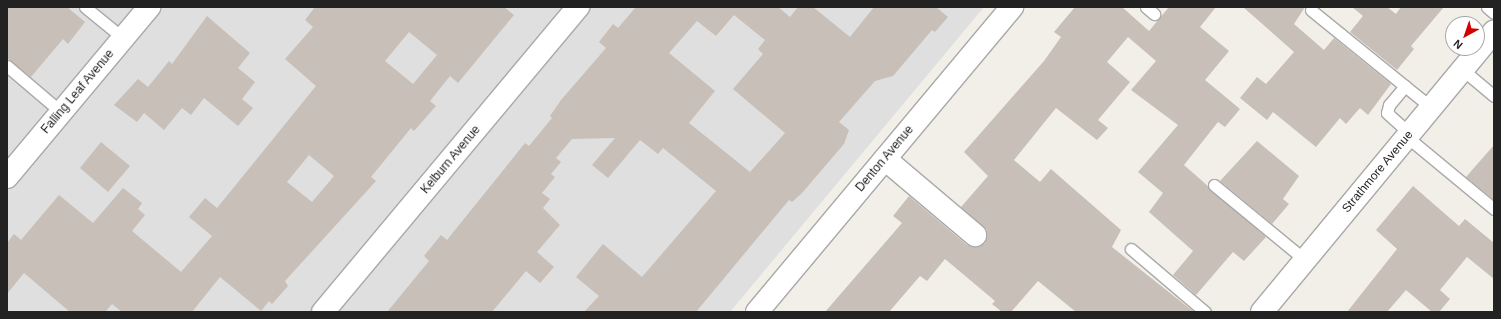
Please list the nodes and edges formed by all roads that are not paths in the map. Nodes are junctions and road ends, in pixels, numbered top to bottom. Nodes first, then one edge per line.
1 (85, 7) edge
2 (149, 7) edge
3 (578, 7) edge
4 (1012, 7) edge
5 (1487, 7) edge
6 (1311, 10) dead end
7 (1494, 13) edge
8 (1494, 32) edge
9 (123, 38) junction
10 (7, 66) edge
11 (1463, 70) junction
12 (1405, 86) junction
13 (1494, 96) edge
14 (1432, 108) junction
15 (61, 112) junction
16 (1409, 136) junction
17 (885, 159) junction
18 (7, 177) edge
19 (1214, 185) dead end
20 (1494, 209) edge
21 (975, 235) dead end
22 (1131, 250) dead end
23 (1305, 260) junction
24 (323, 312) edge
25 (757, 312) edge
26 (1205, 312) edge
27 (1262, 312) edge

1 - 9 lane
2 - 9 street, Falling Leaf Avenue
3 - 24 street, Kelburn Avenue
4 - 17 street, Denton Avenue
5 - 7 lane
6 - 12 lane
8 - 11 street, Strathmore Avenue
9 - 15 street, Falling Leaf Avenue
10 - 15 lane
11 - 13 lane
11 - 14 street, Strathmore Avenue
12 - 14 lane
12 - 16 lane
14 - 16 street, Strathmore Avenue
15 - 18 street, Falling Leaf Avenue
16 - 20 lane
16 - 23 street, Strathmore Avenue
17 - 21 street
17 - 25 street, Denton Avenue
19 - 23 lane
22 - 26 lane
23 - 27 street, Strathmore Avenue

